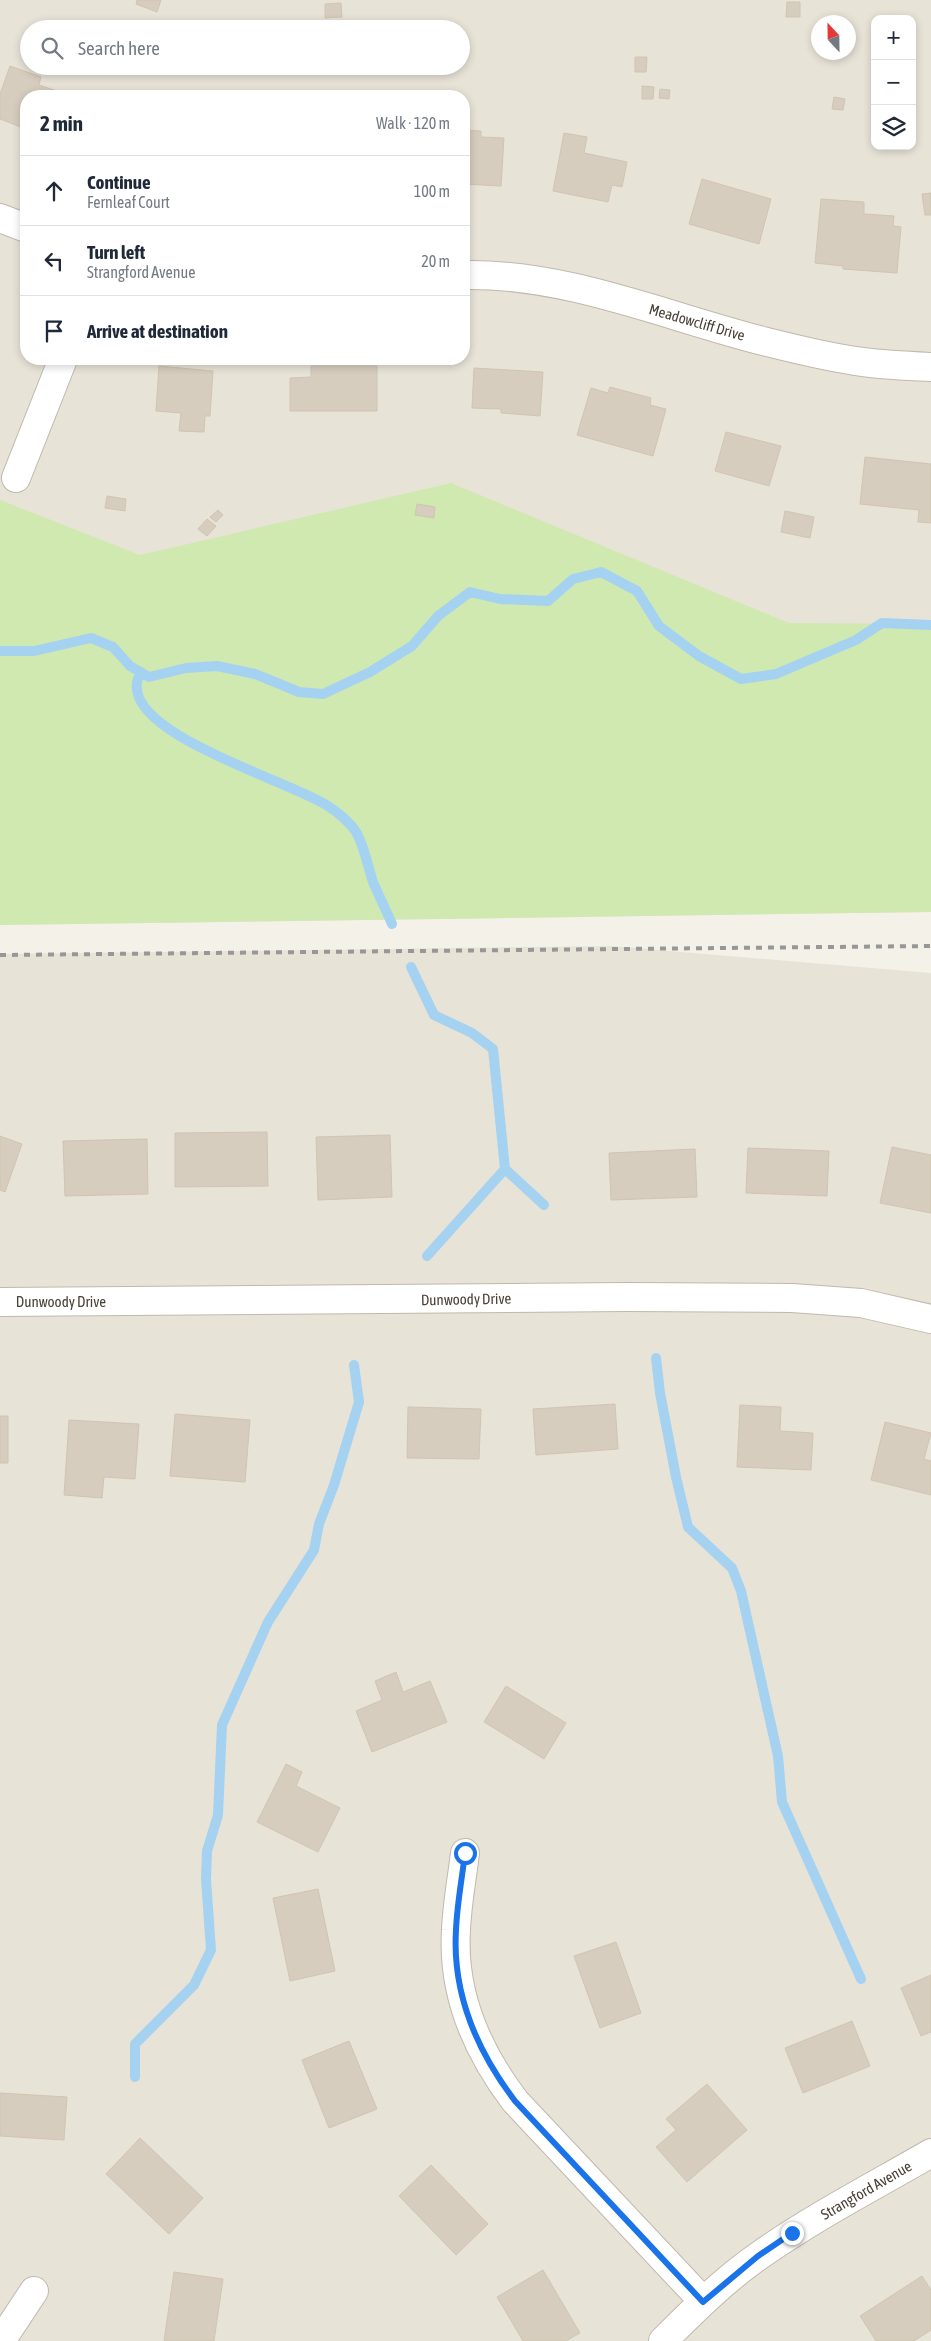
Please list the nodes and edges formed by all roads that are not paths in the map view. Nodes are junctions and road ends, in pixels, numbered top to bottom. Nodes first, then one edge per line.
1 (0, 218) edge
2 (20, 226) edge
3 (470, 275) edge
4 (61, 365) edge
5 (931, 367) edge
6 (16, 478) dead end
7 (0, 1302) edge
8 (931, 1319) edge
9 (465, 1853) dead end
10 (931, 2153) edge
11 (34, 2291) dead end
12 (703, 2302) junction
13 (1, 2341) edge
14 (662, 2341) edge

1 - 2 street
3 - 5 street, Meadowcliff Drive
4 - 6 street
7 - 8 street, Dunwoody Drive
9 - 12 street
10 - 12 street, Strangford Avenue
11 - 13 street
12 - 14 street, Strangford Avenue

